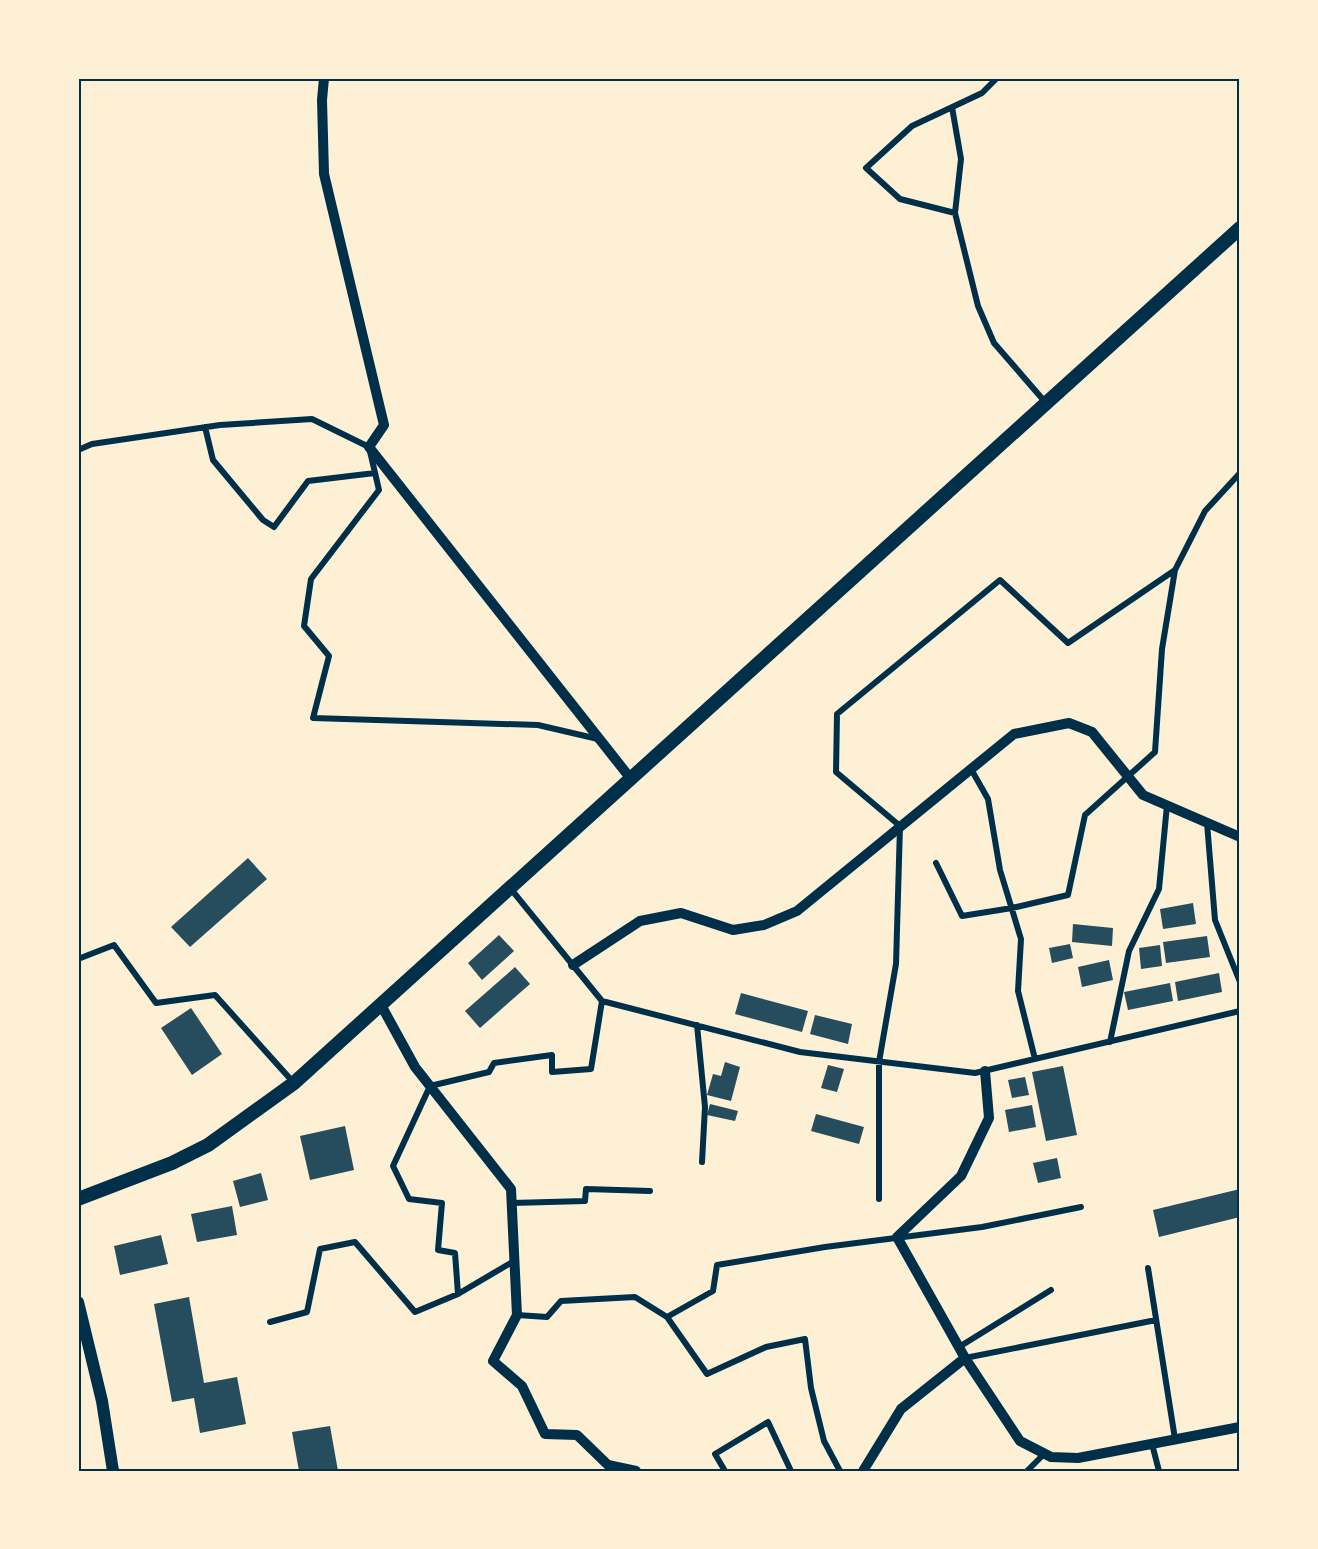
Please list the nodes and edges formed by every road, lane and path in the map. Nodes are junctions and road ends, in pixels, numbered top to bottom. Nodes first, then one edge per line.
1 (324, 78) edge
2 (997, 78) edge
3 (952, 107) junction
4 (956, 213) junction
5 (1240, 228) edge
6 (1046, 404) junction
7 (205, 427) junction
8 (369, 447) junction
9 (78, 450) edge
10 (375, 473) junction
11 (1240, 473) edge
12 (1175, 570) junction
13 (599, 739) junction
14 (971, 769) junction
15 (1128, 776) junction
16 (631, 779) junction
17 (1167, 805) junction
18 (1207, 823) junction
19 (900, 826) junction
20 (1240, 837) edge
21 (936, 862) dead end
22 (510, 888) junction
23 (1012, 908) junction
24 (78, 959) edge
25 (573, 965) junction
26 (1240, 982) edge
27 (602, 1001) junction
28 (381, 1005) junction
29 (1240, 1011) edge
30 (697, 1026) junction
31 (1110, 1042) junction
32 (1035, 1059) junction
33 (879, 1062) junction
34 (985, 1071) junction
35 (294, 1083) junction
36 (430, 1086) junction
37 (702, 1162) dead end
38 (650, 1191) dead end
39 (78, 1199) edge
40 (879, 1199) dead end
41 (512, 1203) junction
42 (1081, 1207) dead end
43 (897, 1237) junction
44 (514, 1261) junction
45 (1148, 1268) dead end
46 (1051, 1290) dead end
47 (458, 1294) junction
48 (78, 1302) edge
49 (517, 1315) junction
50 (667, 1317) junction
51 (1156, 1320) junction
52 (270, 1322) dead end
53 (959, 1347) junction
54 (965, 1358) junction
55 (1240, 1427) edge
56 (1175, 1439) junction
57 (1152, 1444) junction
58 (1044, 1454) junction
59 (113, 1471) edge
60 (636, 1471) edge
61 (725, 1471) edge
62 (791, 1471) edge
63 (840, 1471) edge
64 (863, 1471) edge
65 (1027, 1471) edge
66 (1159, 1471) edge

1 - 8 street
2 - 3 street
3 - 4 street
3 - 4 street
4 - 6 street
5 - 6 main road
6 - 16 main road
7 - 8 street
7 - 9 street
7 - 10 street
8 - 10 street
8 - 13 street
10 - 13 street
11 - 12 street
12 - 15 street
12 - 19 street
13 - 16 street
14 - 15 street
14 - 19 street
14 - 23 street
15 - 17 street
15 - 23 street
16 - 22 main road
17 - 18 street
17 - 31 street
18 - 20 street
18 - 26 street
19 - 25 street
19 - 33 street
21 - 23 street
22 - 25 street
22 - 28 main road
23 - 32 street
24 - 35 street
25 - 27 street
27 - 30 street
27 - 36 street
28 - 35 main road
28 - 36 street
29 - 31 street
30 - 33 street
30 - 37 street
31 - 32 street
32 - 34 street
33 - 34 street
33 - 40 street
34 - 43 street
35 - 39 main road
36 - 41 street
36 - 47 street
38 - 41 street
41 - 44 street
42 - 43 street
43 - 50 street
43 - 53 street
44 - 47 street
44 - 49 street
45 - 51 street
46 - 53 street
47 - 52 street
48 - 59 main road
49 - 50 street
49 - 60 street
50 - 63 street
51 - 54 street
51 - 56 street
53 - 54 street
54 - 58 street
54 - 64 street
55 - 56 street
56 - 57 street
57 - 58 street
57 - 66 street
58 - 65 street
61 - 62 street

